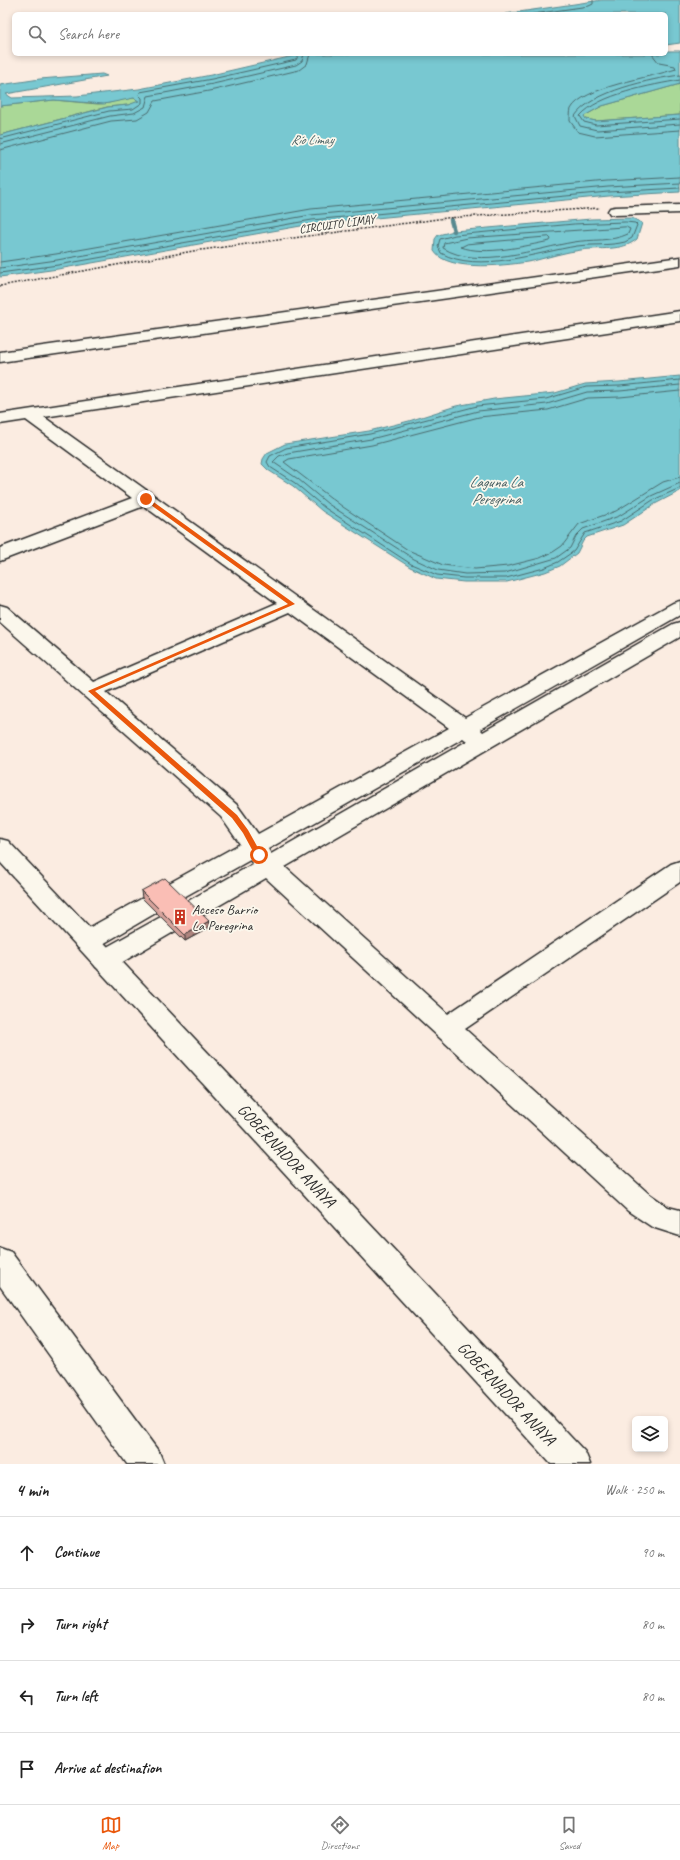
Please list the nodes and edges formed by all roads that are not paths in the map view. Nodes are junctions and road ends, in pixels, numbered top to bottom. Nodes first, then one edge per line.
1 (680, 209) edge
2 (615, 211) dead end
3 (680, 261) edge
4 (680, 316) edge
5 (0, 357) edge
6 (28, 414) junction
7 (0, 418) edge
8 (146, 499) junction
9 (0, 555) edge
10 (292, 604) junction
11 (680, 607) edge
12 (0, 611) edge
13 (680, 628) edge
14 (91, 691) junction
15 (464, 728) junction
16 (483, 742) junction
17 (0, 847) edge
18 (261, 857) junction
19 (680, 870) edge
20 (173, 892) edge
21 (150, 906) edge
22 (192, 910) edge
23 (168, 924) edge
24 (96, 950) junction
25 (447, 1028) junction
26 (680, 1222) edge
27 (0, 1261) edge
28 (147, 1464) edge
29 (573, 1464) edge

1 - 2 street
3 - 5 street
4 - 6 street
6 - 7 street
6 - 8 street
8 - 9 street
8 - 10 street
10 - 14 street
10 - 15 street
11 - 15 street
12 - 14 street
13 - 16 street
14 - 18 street
15 - 16 street
15 - 18 street
16 - 18 street
17 - 24 street, GOBERNADOR ANAYA
18 - 20 street
18 - 22 street
18 - 25 street
19 - 25 street
21 - 24 street
23 - 24 street
24 - 29 street, GOBERNADOR ANAYA
25 - 26 street
27 - 28 street

